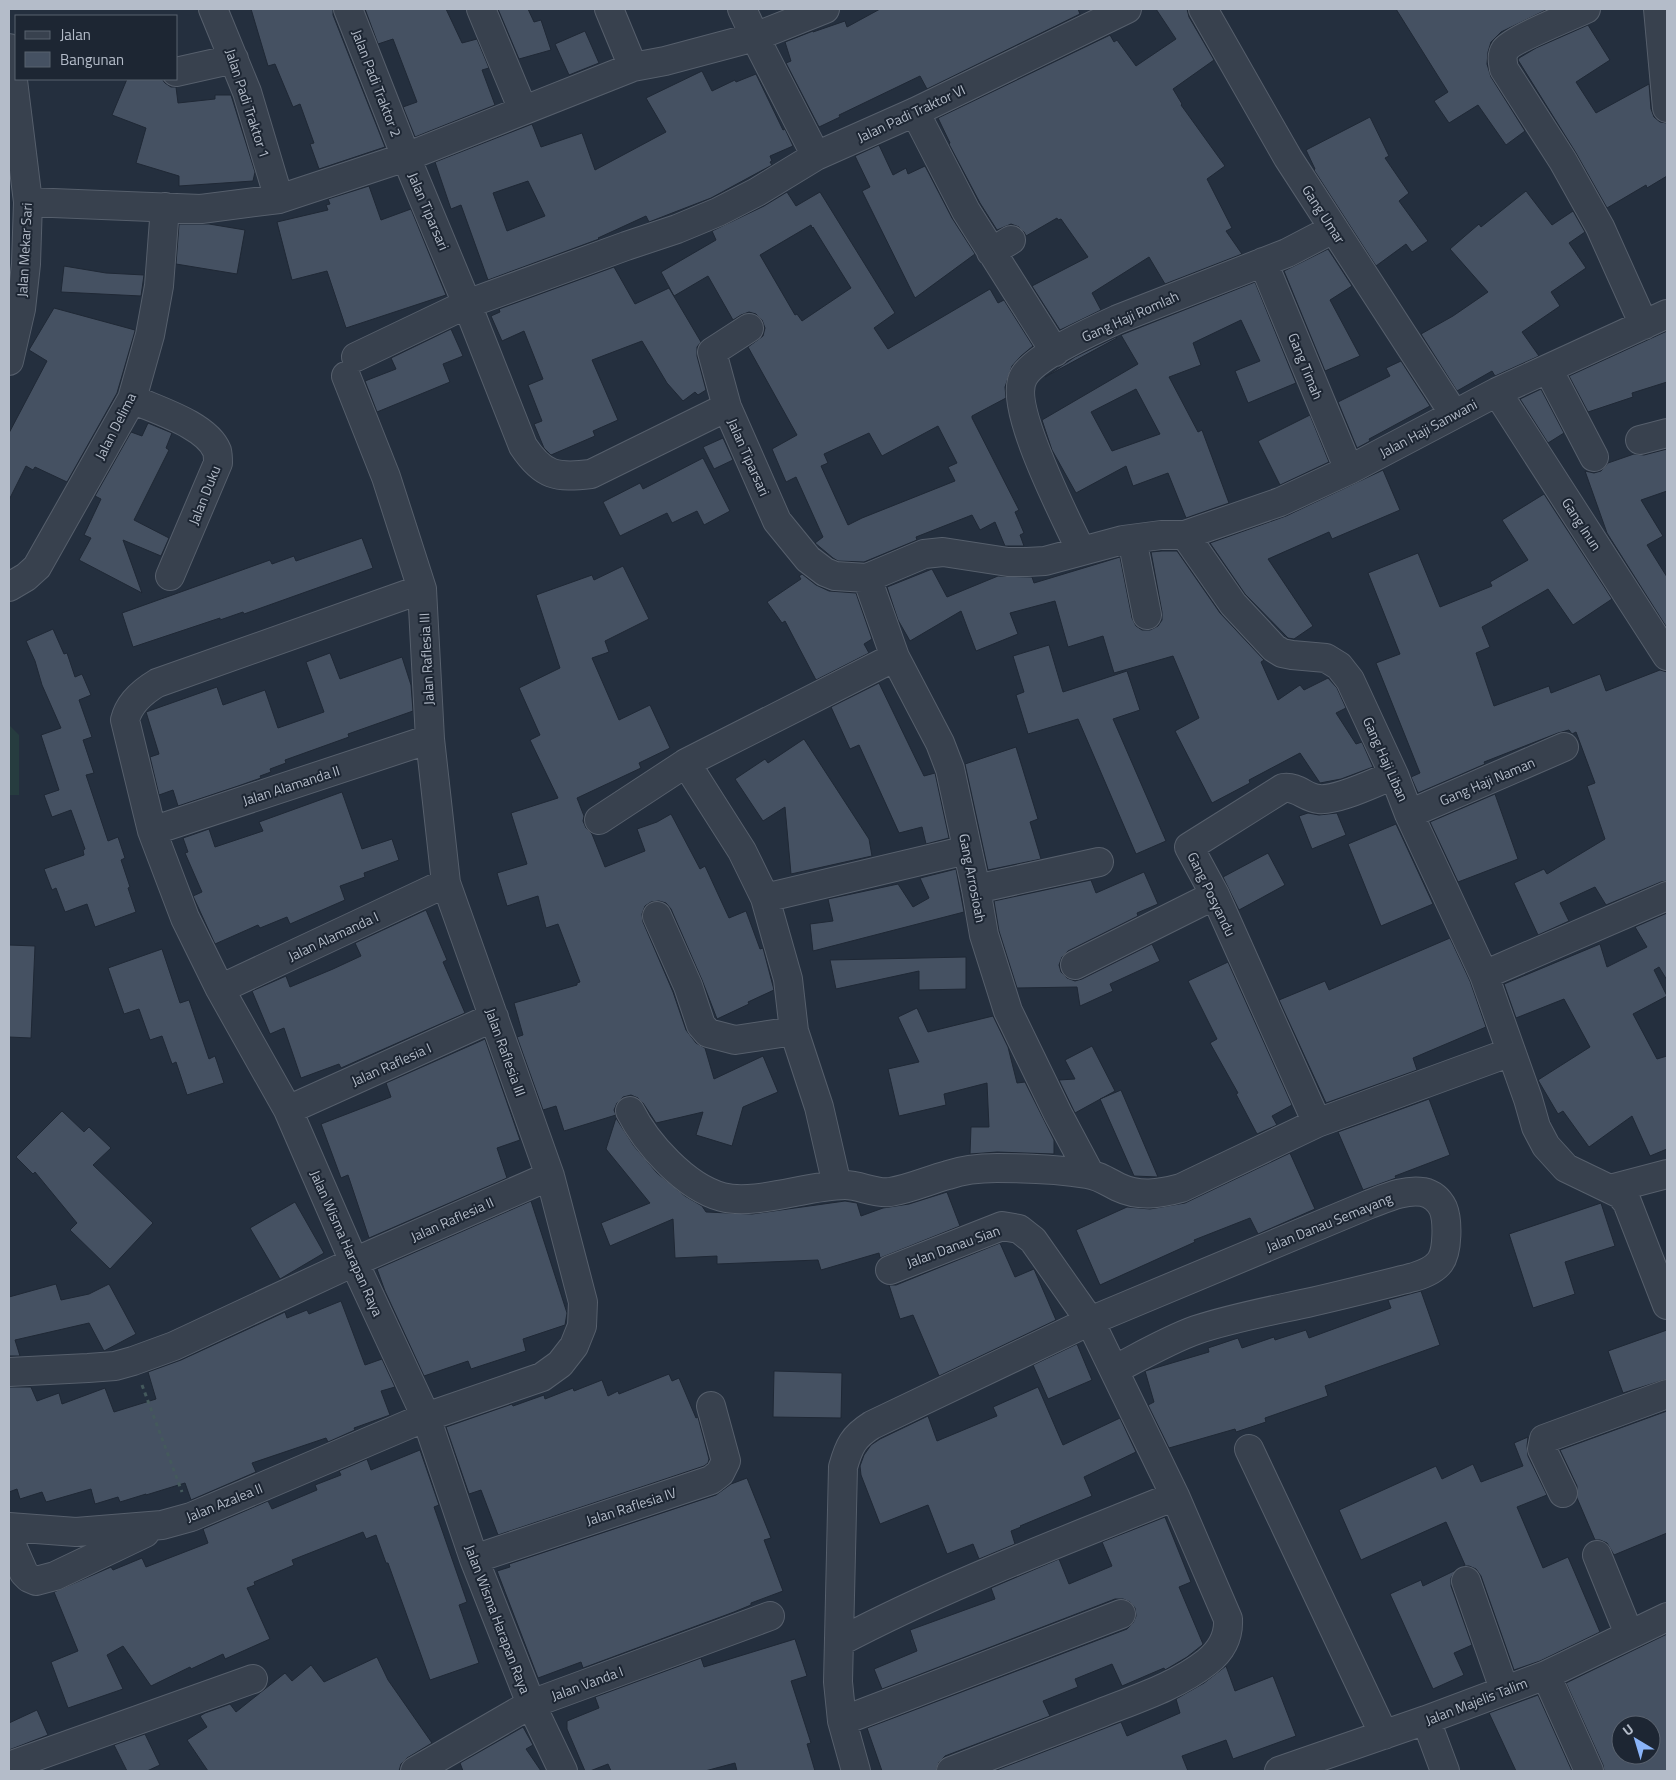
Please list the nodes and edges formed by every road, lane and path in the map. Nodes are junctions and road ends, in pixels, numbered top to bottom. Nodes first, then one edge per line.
1 (213, 9) edge
2 (348, 9) edge
3 (481, 9) edge
4 (609, 9) edge
5 (742, 9) edge
6 (825, 9) edge
7 (1127, 9) edge
8 (1203, 9) edge
9 (1586, 9) edge
10 (1658, 9) edge
11 (755, 37) junction
12 (9, 48) edge
13 (234, 59) junction
14 (632, 67) junction
15 (178, 72) edge
16 (12, 101) edge
17 (1667, 108) edge
18 (523, 110) junction
19 (915, 112) junction
20 (816, 156) junction
21 (406, 157) junction
22 (279, 200) junction
23 (28, 202) junction
24 (165, 207) junction
25 (1333, 229) junction
26 (1263, 262) junction
27 (467, 304) junction
28 (1656, 320) edge
29 (749, 328) dead end
30 (1054, 352) junction
31 (9, 361) edge
32 (351, 366) joint
33 (1548, 369) junction
34 (1497, 392) junction
35 (132, 399) junction
36 (727, 407) junction
37 (1454, 414) junction
38 (1667, 433) edge
39 (1640, 440) dead end
40 (1594, 457) dead end
41 (1349, 470) junction
42 (1185, 534) junction
43 (1132, 539) junction
44 (1081, 552) junction
45 (170, 576) dead end
46 (868, 578) junction
47 (9, 587) edge
48 (422, 589) junction
49 (1147, 615) dead end
50 (1667, 656) edge
51 (895, 657) junction
52 (430, 739) junction
53 (1564, 748) dead end
54 (686, 763) junction
55 (1394, 774) junction
56 (1410, 814) junction
57 (599, 820) dead end
58 (152, 831) junction
59 (968, 850) junction
60 (1098, 862) dead end
61 (446, 883) junction
62 (976, 889) junction
63 (1215, 895) junction
64 (1667, 896) edge
65 (765, 898) junction
66 (657, 916) dead end
67 (1074, 964) dead end
68 (1484, 975) junction
69 (220, 989) junction
70 (494, 1017) junction
71 (794, 1031) junction
72 (1511, 1052) junction
73 (288, 1110) junction
74 (630, 1111) dead end
75 (1317, 1123) junction
76 (1090, 1174) junction
77 (1667, 1174) edge
78 (550, 1176) junction
79 (837, 1185) junction
80 (1610, 1189) junction
81 (354, 1262) junction
82 (890, 1270) dead end
83 (1667, 1305) edge
84 (1090, 1321) junction
85 (133, 1361) junction
86 (1114, 1370) junction
87 (9, 1372) edge
88 (1667, 1394) edge
89 (711, 1406) dead end
90 (426, 1417) junction
91 (1250, 1449) dead end
92 (1563, 1493) dead end
93 (1175, 1496) junction
94 (191, 1517) junction
95 (162, 1525) junction
96 (9, 1527) edge
97 (9, 1539) edge
98 (1597, 1555) dead end
99 (474, 1559) junction
100 (1466, 1581) dead end
101 (1121, 1614) dead end
102 (770, 1616) dead end
103 (1667, 1617) edge
104 (1629, 1634) junction
105 (839, 1642) junction
106 (1546, 1675) junction
107 (253, 1679) dead end
108 (1504, 1690) junction
109 (530, 1704) junction
110 (842, 1720) junction
111 (1426, 1720) junction
112 (1384, 1735) junction
113 (9, 1766) edge
114 (414, 1771) edge
115 (563, 1771) edge
116 (856, 1771) edge
117 (951, 1771) edge
118 (1279, 1771) edge
119 (1444, 1771) edge
120 (1589, 1771) edge

1 - 13 street, Jalan Padi Traktor 1
2 - 21 street, Jalan Padi Traktor 2
3 - 18 street
4 - 14 street
5 - 11 street
6 - 11 street
7 - 19 street, Jalan Padi Traktor VI
8 - 25 street, Gang Umar
9 - 28 street
10 - 17 street
11 - 14 street
11 - 20 street
12 - 16 street, Jalan Mekar Sari
13 - 15 street
13 - 22 street, Jalan Padi Traktor 1
14 - 18 street
16 - 23 street, Jalan Mekar Sari
18 - 21 street
19 - 20 street, Jalan Padi Traktor VI
19 - 30 street
20 - 27 street, Jalan Padi Traktor VI
21 - 22 street
21 - 27 street, Jalan Tiparsari
22 - 24 street
23 - 24 street
23 - 31 street, Jalan Mekar Sari
24 - 35 street, Jalan Delima
25 - 26 street, Gang Haji Romlah
25 - 37 street, Gang Umar
26 - 30 street, Gang Haji Romlah
26 - 41 street, Gang Timah
27 - 32 street, Jalan Padi Traktor VI
27 - 36 street, Jalan Tiparsari
28 - 33 street, Jalan Haji Sanwani
29 - 36 street
30 - 44 street, Gang Haji Romlah
32 - 48 street, Jalan Raflesia III
33 - 34 street, Jalan Haji Sanwani
33 - 40 street
34 - 37 street, Jalan Haji Sanwani
34 - 50 street, Gang Inun
35 - 45 street, Jalan Duku
35 - 47 street, Jalan Delima
36 - 46 street, Jalan Tiparsari
37 - 41 street, Jalan Haji Sanwani
38 - 39 street
41 - 42 street, Jalan Haji Sanwani
42 - 43 street, Jalan Tiparsari
42 - 55 street, Gang Haji Liban
43 - 44 street, Jalan Tiparsari
43 - 49 street
44 - 46 street, Jalan Tiparsari
46 - 51 street, Gang Arrosioah
48 - 52 street, Jalan Raflesia III
48 - 58 street, Jalan Wisma Harapan Raya
51 - 54 street
51 - 59 street, Gang Arrosioah
52 - 58 street, Jalan Alamanda II
52 - 61 street, Jalan Raflesia III
53 - 56 street, Gang Haji Naman
54 - 57 street
54 - 65 street
55 - 56 street, Gang Haji Liban
55 - 63 street, Gang Posyandu
56 - 68 street, Gang Haji Liban
58 - 69 street, Jalan Wisma Harapan Raya
59 - 62 street, Gang Arrosioah
59 - 65 street
60 - 62 street
61 - 69 street, Jalan Alamanda I
61 - 70 street, Jalan Raflesia III
62 - 76 street, Gang Arrosioah
63 - 67 street
63 - 75 street, Gang Posyandu
64 - 68 street
65 - 71 street
66 - 71 street
68 - 72 street, Gang Haji Liban
69 - 73 street, Jalan Wisma Harapan Raya
70 - 73 street, Jalan Raflesia I
70 - 78 street, Jalan Raflesia III
71 - 79 street
72 - 75 street
72 - 80 street, Gang Haji Liban
73 - 81 street, Jalan Wisma Harapan Raya
74 - 79 street
75 - 76 street
76 - 79 street
77 - 80 street
78 - 81 street, Jalan Raflesia II
78 - 90 street, Jalan Raflesia III
80 - 83 street, Gang Haji Liban
81 - 85 street, Jalan Raflesia II
81 - 90 street, Jalan Wisma Harapan Raya
82 - 84 street, Jalan Danau Sian
84 - 86 street, Jalan Danau Sian
84 - 86 street, Jalan Danau Semayang
84 - 105 street, Jalan Danau Semayang
85 - 87 street, Jalan Raflesia II
85 - 94 path
86 - 93 street, Jalan Danau Sian
88 - 92 street
89 - 99 street, Jalan Raflesia IV
90 - 94 street, Jalan Azalea II
90 - 99 street, Jalan Wisma Harapan Raya
91 - 112 street
93 - 105 street
93 - 117 street, Jalan Danau Sian
94 - 95 street, Jalan Azalea II
95 - 96 street, Jalan Azalea II
95 - 97 street
98 - 104 street
99 - 109 street, Jalan Wisma Harapan Raya
100 - 108 street
101 - 110 street
102 - 109 street, Jalan Vanda I
103 - 104 street, Jalan Majelis Talim
104 - 106 street, Jalan Majelis Talim
105 - 110 street, Jalan Danau Semayang
106 - 108 street, Jalan Majelis Talim
106 - 120 street
107 - 113 street
108 - 111 street, Jalan Majelis Talim
109 - 114 street, Jalan Vanda I
109 - 115 street, Jalan Wisma Harapan Raya
110 - 116 street, Jalan Danau Semayang
111 - 112 street, Jalan Majelis Talim
111 - 119 street
112 - 118 street, Jalan Majelis Talim

